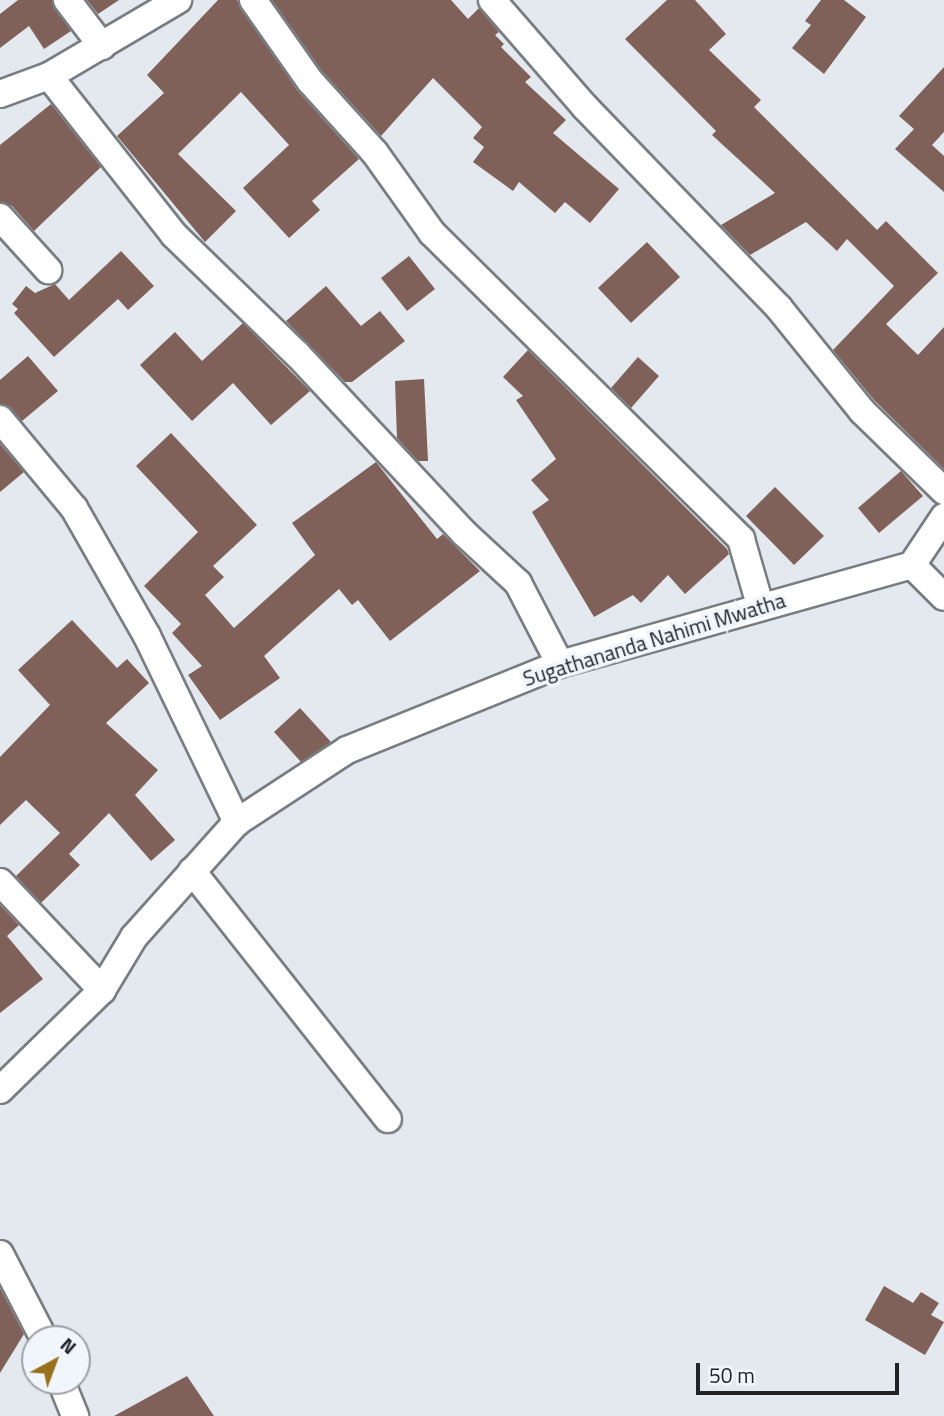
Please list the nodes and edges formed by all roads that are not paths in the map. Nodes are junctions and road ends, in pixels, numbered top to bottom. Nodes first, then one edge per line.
1 (67, 0) edge
2 (178, 0) edge
3 (253, 0) edge
4 (492, 0) edge
5 (102, 46) junction
6 (49, 76) junction
7 (0, 94) edge
8 (0, 216) edge
9 (48, 270) dead end
10 (0, 419) edge
11 (944, 491) edge
12 (944, 517) edge
13 (912, 565) junction
14 (944, 597) edge
15 (760, 605) junction
16 (560, 664) junction
17 (237, 822) junction
18 (192, 872) junction
19 (0, 882) edge
20 (102, 990) junction
21 (0, 1090) edge
22 (388, 1119) dead end
23 (0, 1254) edge
24 (37, 1325) edge
25 (67, 1395) edge
26 (75, 1416) edge

1 - 5 street
2 - 5 street
3 - 15 street
4 - 11 street
5 - 6 street
6 - 7 street
6 - 16 street
8 - 9 street
10 - 17 street
12 - 13 street
13 - 14 street
13 - 15 street, Sugathananda Nahimi Mwatha
15 - 16 street, Sugathananda Nahimi Mwatha
16 - 17 street, Sugathananda Nahimi Mwatha
17 - 18 street, Sugathananda Nahimi Mwatha
18 - 20 street, Sugathananda Nahimi Mwatha
18 - 22 street
19 - 20 street
20 - 21 street, Sugathananda Nahimi Mwatha
23 - 24 street
25 - 26 street

